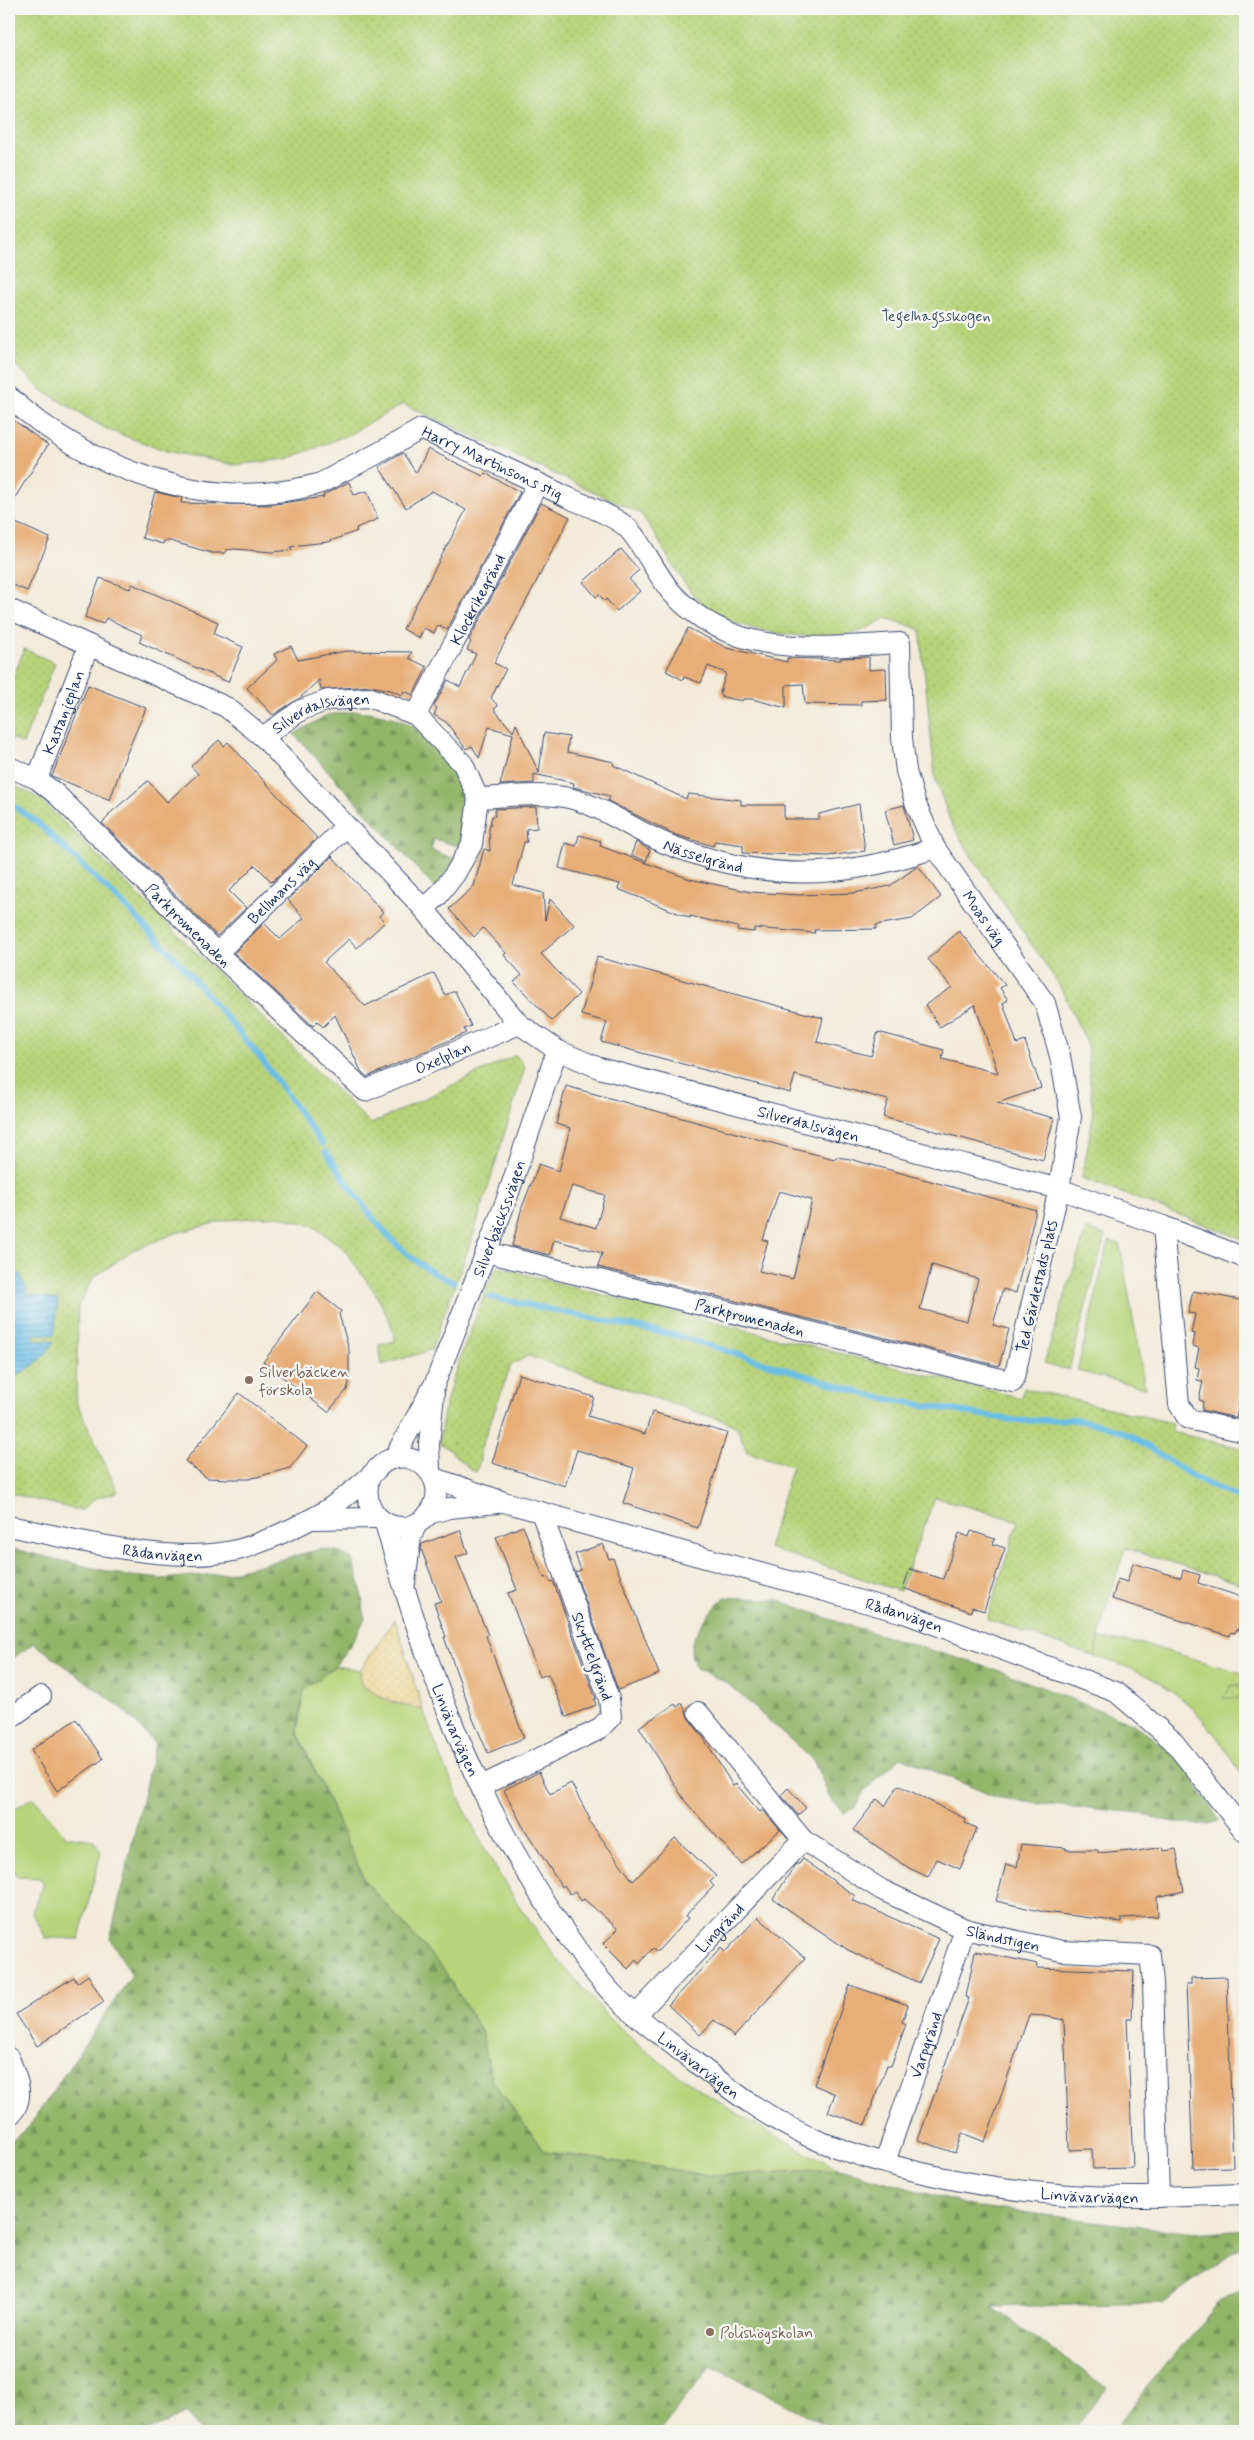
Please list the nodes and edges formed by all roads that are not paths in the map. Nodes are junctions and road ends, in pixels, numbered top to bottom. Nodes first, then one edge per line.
1 (9, 397) edge
2 (538, 483) junction
3 (9, 609) edge
4 (900, 643) joint
5 (89, 645) junction
6 (416, 715) junction
7 (263, 737) junction
8 (9, 767) edge
9 (37, 779) junction
10 (478, 798) junction
11 (346, 826) junction
12 (935, 848) junction
13 (424, 910) junction
14 (217, 953) junction
15 (519, 1024) junction
16 (557, 1050) junction
17 (365, 1091) joint
18 (1060, 1189) junction
19 (1163, 1226) junction
20 (486, 1252) junction
21 (1245, 1258) edge
22 (1013, 1382) joint
23 (435, 1384) junction
24 (1245, 1432) edge
25 (394, 1458) junction
26 (432, 1474) junction
27 (370, 1476) junction
28 (504, 1502) junction
29 (541, 1512) junction
30 (312, 1519) junction
31 (422, 1519) junction
32 (381, 1520) junction
33 (9, 1526) edge
34 (405, 1583) junction
35 (41, 1696) dead end
36 (698, 1712) dead end
37 (9, 1719) edge
38 (481, 1786) junction
39 (1245, 1832) edge
40 (803, 1840) junction
41 (965, 1929) junction
42 (636, 2015) junction
43 (9, 2058) edge
44 (9, 2116) edge
45 (885, 2162) junction
46 (1245, 2194) edge
47 (1159, 2197) junction

1 - 2 street, Harry Martinsons stig
2 - 4 street, Harry Martinsons stig
2 - 6 street, Klockrikegränd
3 - 5 street, Silverdalsvägen
4 - 12 street, Moas väg
5 - 7 street, Silverdalsvägen
5 - 9 street, Kastanjeplan
6 - 7 street, Silverdalsvägen
6 - 10 street, Silverdalsvägen
7 - 11 street, Silverdalsvägen
8 - 9 street, Parkpromenaden
9 - 14 street, Parkpromenaden
10 - 12 street, Nässelgränd
10 - 13 street
11 - 13 street, Silverdalsvägen
11 - 14 street, Bellmans väg
12 - 18 street, Moas väg
13 - 15 street, Silverdalsvägen
14 - 17 street, Parkpromenaden
15 - 16 street, Silverdalsvägen
15 - 17 street, Oxelplan
16 - 18 street, Silverdalsvägen
16 - 20 street, Silverbäckssvägen
18 - 19 street, Silverdalsvägen
18 - 22 street, Ted Gärdestads plats
19 - 21 street, Silverdalsvägen
19 - 24 street
20 - 22 street, Parkpromenaden
20 - 23 street, Silverbäckssvägen
23 - 25 street, Silverbäckssvägen
23 - 26 street, Silverbäckssvägen
25 - 26 street, Rådanvägen
25 - 27 street, Rådanvägen
26 - 28 street, Rådanvägen
26 - 31 street
27 - 30 street, Rådanvägen
27 - 32 street
28 - 29 street, Rådanvägen
28 - 31 street, Rådanvägen
29 - 38 street, Skyttelgränd
29 - 39 street, Rådanvägen
30 - 32 street, Rådanvägen
30 - 33 street, Rådanvägen
31 - 32 street, Rådanvägen
31 - 34 street, Linvävarvägen
32 - 34 street, Linvävarvägen
34 - 38 street, Linvävarvägen
35 - 37 street
36 - 40 street, Sländstigen
38 - 42 street, Linvävarvägen
40 - 41 street, Sländstigen
40 - 42 street, Lingränd
41 - 45 street, Varpgränd
41 - 47 street, Sländstigen
42 - 45 street, Linvävarvägen
43 - 44 street
45 - 47 street, Linvävarvägen
46 - 47 street, Linvävarvägen

